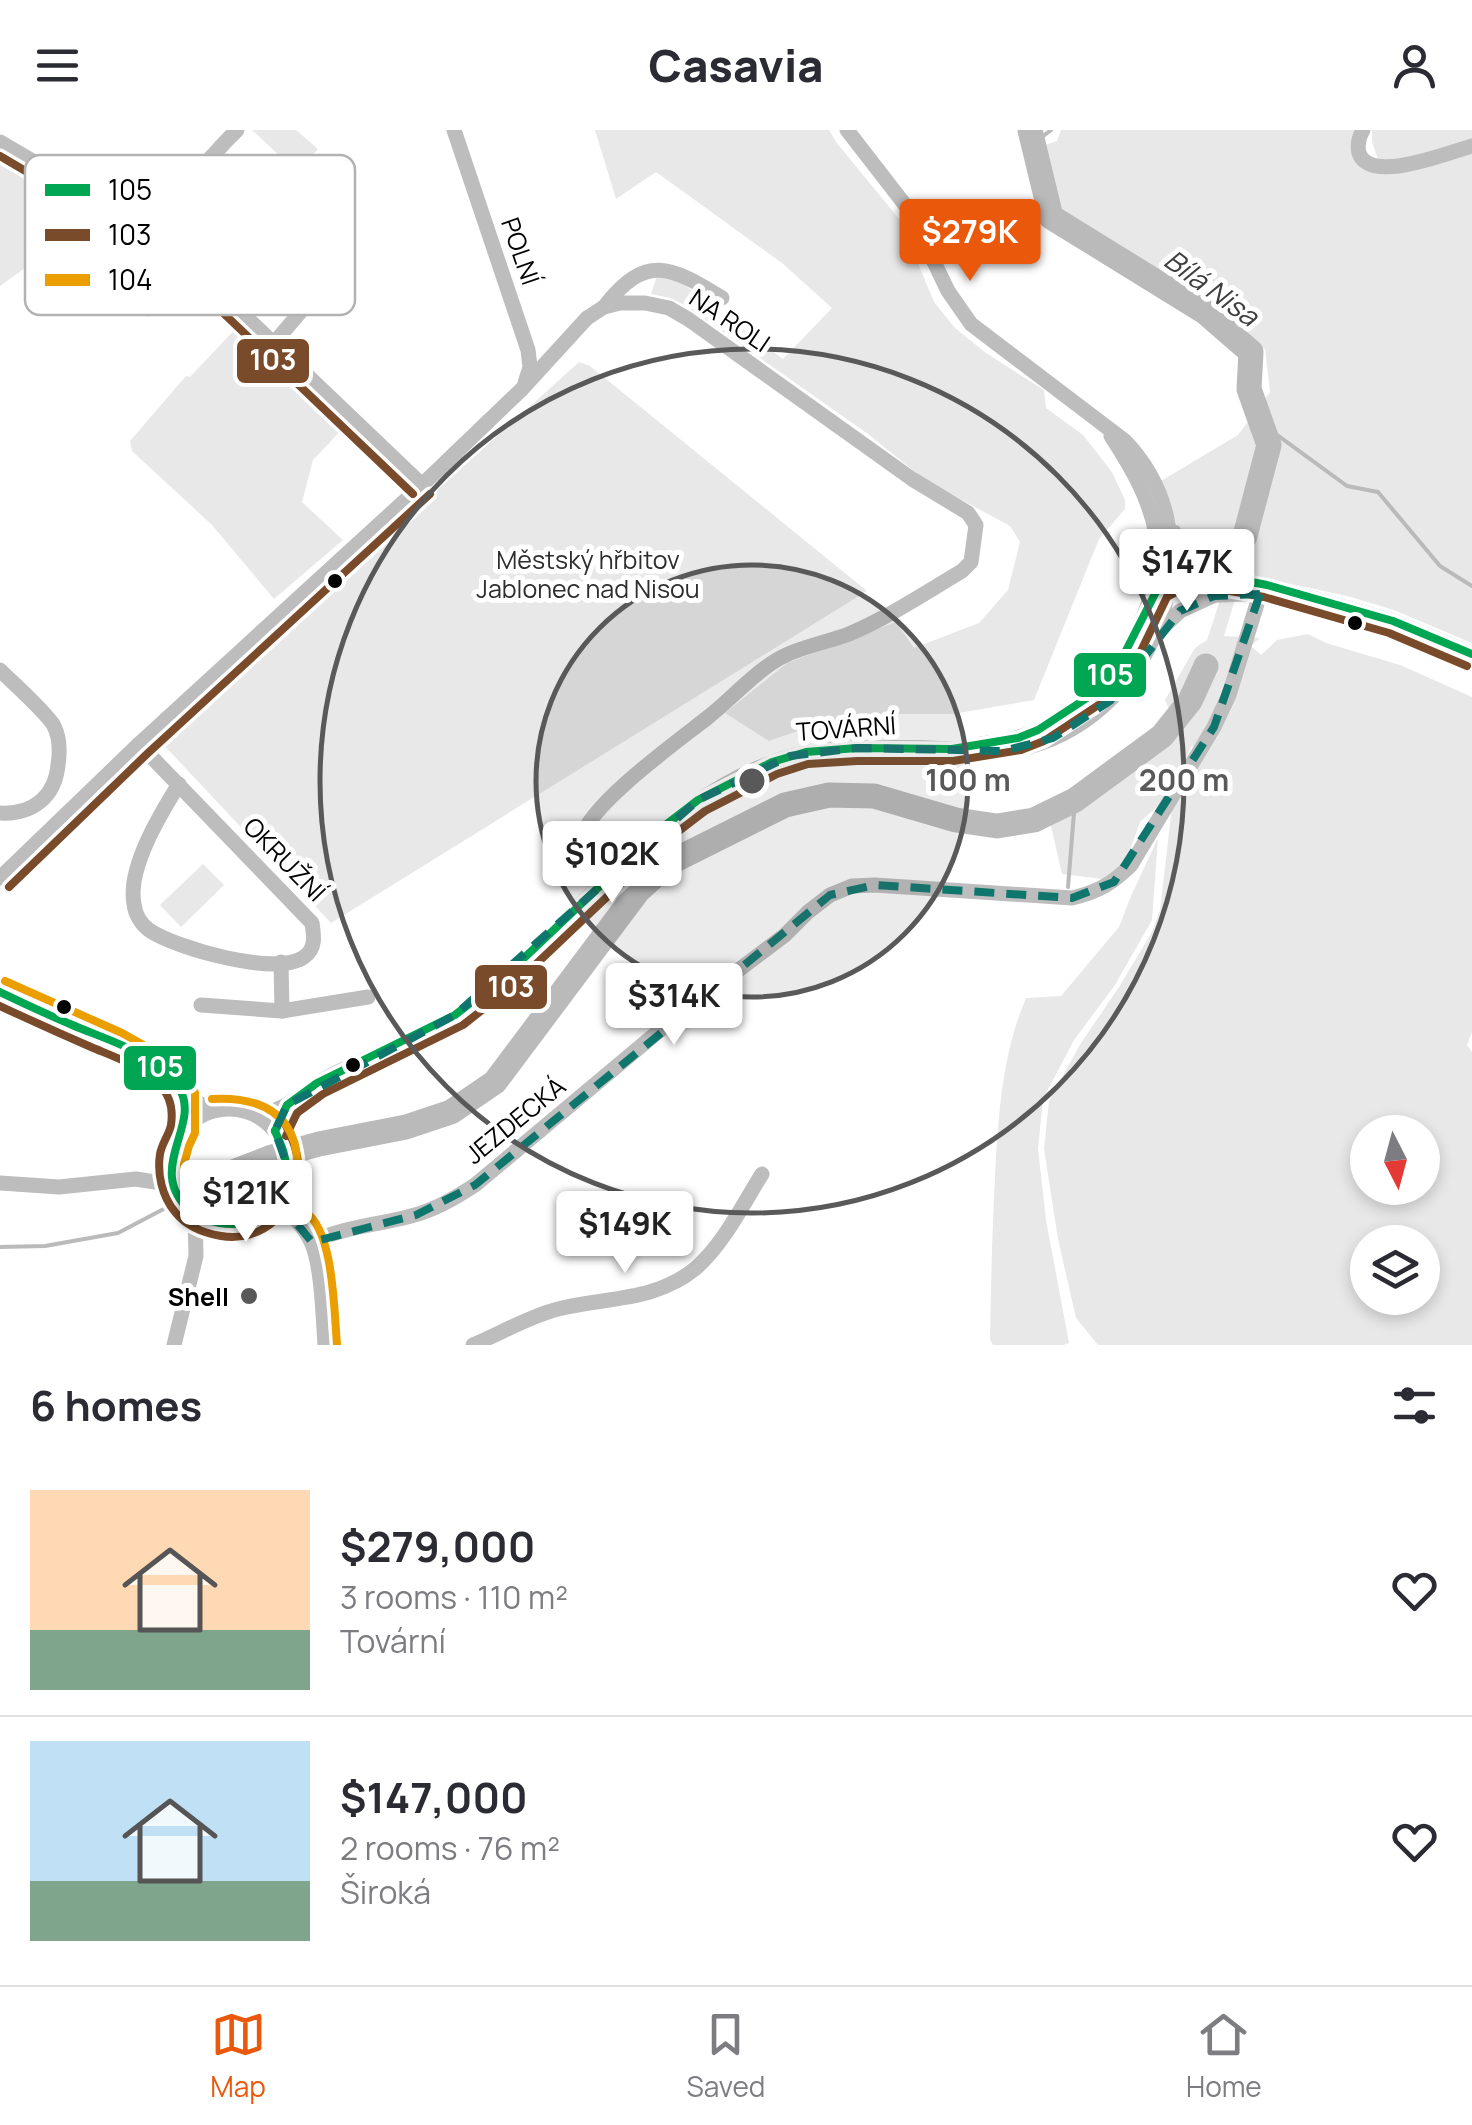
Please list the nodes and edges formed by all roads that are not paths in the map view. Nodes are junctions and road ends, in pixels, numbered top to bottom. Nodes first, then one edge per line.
1 (237, 130) edge
2 (454, 130) edge
3 (847, 130) edge
4 (1363, 130) edge
5 (0, 142) edge
6 (1472, 146) edge
7 (213, 155) edge
8 (25, 157) edge
9 (722, 298) dead end
10 (604, 308) junction
11 (245, 315) edge
12 (298, 315) edge
13 (275, 342) junction
14 (522, 389) junction
15 (1106, 427) junction
16 (422, 485) junction
17 (1164, 506) junction
18 (1158, 564) junction
19 (1209, 574) junction
20 (1170, 581) junction
21 (1260, 594) junction
22 (1214, 596) junction
23 (1309, 598) junction
24 (1150, 599) junction
25 (1155, 635) junction
26 (1472, 654) edge
27 (0, 670) edge
28 (140, 744) junction
29 (952, 748) junction
30 (179, 784) junction
31 (0, 814) edge
32 (0, 878) edge
33 (605, 882) junction
34 (281, 962) junction
35 (0, 992) edge
36 (368, 997) dead end
37 (201, 1006) dead end
38 (282, 1011) junction
39 (183, 1094) junction
40 (288, 1104) junction
41 (213, 1111) junction
42 (260, 1116) junction
43 (183, 1131) junction
44 (278, 1136) junction
45 (171, 1163) junction
46 (762, 1174) dead end
47 (136, 1180) junction
48 (0, 1183) edge
49 (174, 1185) junction
50 (278, 1201) junction
51 (193, 1213) junction
52 (262, 1214) junction
53 (299, 1223) junction
54 (218, 1224) junction
55 (312, 1242) junction
56 (196, 1256) junction
57 (174, 1345) edge
58 (325, 1345) edge
59 (473, 1345) edge

1 - 7 street
2 - 14 street, POLNÍ
3 - 15 street, TOVÁRNÍ
4 - 6 street
5 - 8 street
9 - 10 street
10 - 14 street
10 - 33 street, NA ROLI
11 - 13 street
12 - 13 street
13 - 16 street
14 - 16 street
15 - 17 street, TOVÁRNÍ
15 - 18 street, TOVÁRNÍ
16 - 28 street
17 - 19 street
17 - 20 street, TOVÁRNÍ
18 - 20 street
18 - 24 street, TOVÁRNÍ
19 - 20 street
19 - 23 street
20 - 22 street
20 - 24 street
20 - 25 street, TOVÁRNÍ
21 - 22 street
21 - 23 street
21 - 55 street, JEZDECKÁ
22 - 25 street
23 - 26 street
24 - 29 street, TOVÁRNÍ
25 - 29 street, TOVÁRNÍ
27 - 31 street
28 - 30 street, OKRUŽNÍ
28 - 32 street
29 - 33 street, TOVÁRNÍ
30 - 34 street, OKRUŽNÍ
30 - 34 street
33 - 40 street, TOVÁRNÍ
34 - 38 street
35 - 39 street
36 - 38 street
37 - 38 street
39 - 41 street
39 - 43 street
40 - 42 street, TOVÁRNÍ
40 - 44 street
41 - 42 street
41 - 43 street
42 - 44 street
43 - 45 street
44 - 50 street
45 - 47 street
45 - 49 street
46 - 59 street
47 - 48 street
47 - 49 street
49 - 51 street
50 - 52 street
50 - 53 street
51 - 54 street
51 - 56 street
52 - 53 street
52 - 54 street
53 - 55 street
54 - 56 street
55 - 58 street
56 - 57 street

